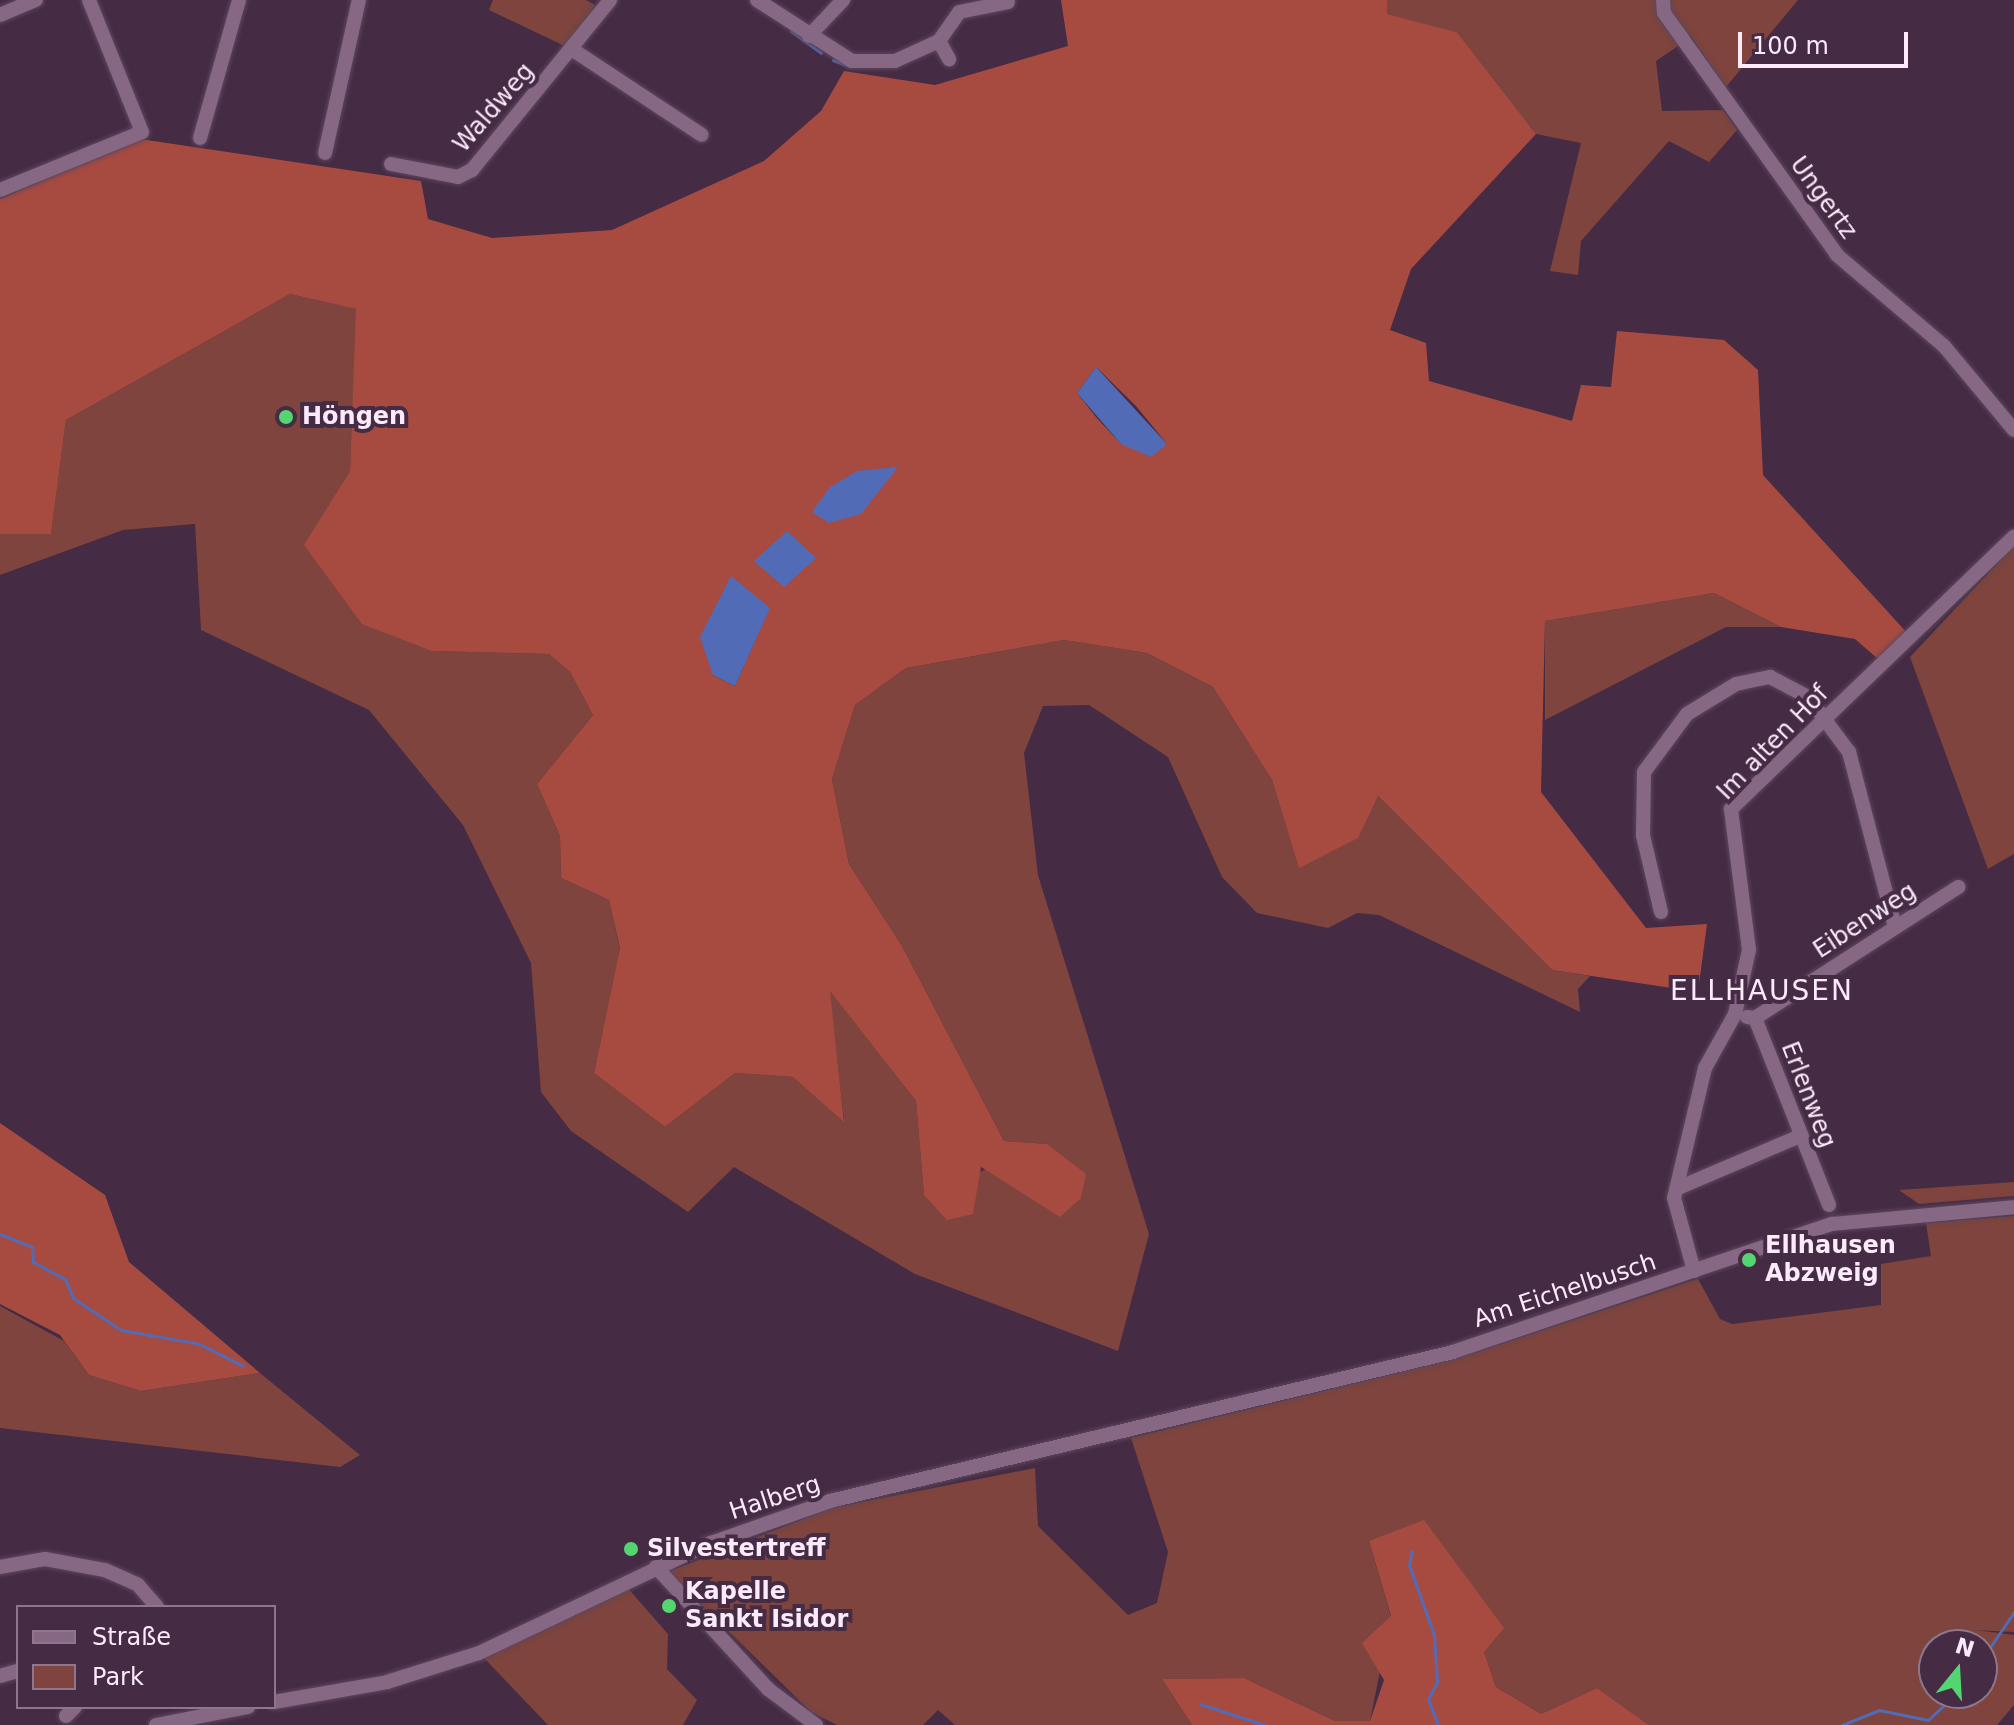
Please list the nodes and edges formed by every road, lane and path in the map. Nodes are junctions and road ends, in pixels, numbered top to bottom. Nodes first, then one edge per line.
1 (36, 0) edge
2 (89, 0) edge
3 (239, 0) edge
4 (359, 0) edge
5 (610, 0) edge
6 (757, 0) edge
7 (843, 0) edge
8 (1663, 0) edge
9 (1008, 2) edge
10 (0, 15) edge
11 (809, 36) junction
12 (939, 41) junction
13 (573, 50) junction
14 (949, 59) dead end
15 (702, 135) dead end
16 (200, 138) dead end
17 (325, 153) dead end
18 (391, 164) dead end
19 (0, 190) edge
20 (2014, 430) edge
21 (2014, 537) edge
22 (1826, 717) junction
23 (1958, 887) dead end
24 (1661, 912) dead end
25 (1895, 927) junction
26 (1735, 1014) junction
27 (1755, 1018) junction
28 (1800, 1136) junction
29 (1678, 1188) junction
30 (1829, 1205) dead end
31 (2014, 1207) edge
32 (1694, 1271) junction
33 (1132, 1433) joint
34 (0, 1567) edge
35 (656, 1567) junction
36 (155, 1605) edge
37 (276, 1702) edge
38 (229, 1709) edge
39 (182, 1714) edge
40 (156, 1725) edge
41 (816, 1725) edge

1 - 10 street
2 - 19 street
3 - 16 street
4 - 17 street
5 - 13 street, Waldweg
6 - 11 street
7 - 11 street
8 - 20 street, Ungertz
9 - 12 street
11 - 12 street
12 - 14 street
13 - 15 street
13 - 18 street, Waldweg
21 - 22 street, Im alten Hof
22 - 24 street
22 - 25 street
22 - 26 street, Im alten Hof
23 - 25 street, Eibenweg
25 - 27 street, Eibenweg
26 - 27 street, Erlenweg
26 - 29 street, Im alten Hof
27 - 28 street, Erlenweg
28 - 29 street
28 - 30 street, Erlenweg
29 - 32 street, Im alten Hof
31 - 32 street, Am Eichelbusch
32 - 33 street, Am Eichelbusch
33 - 35 street, Halberg
34 - 36 street
35 - 37 street, Halberg
35 - 41 street
38 - 39 street
39 - 40 street

